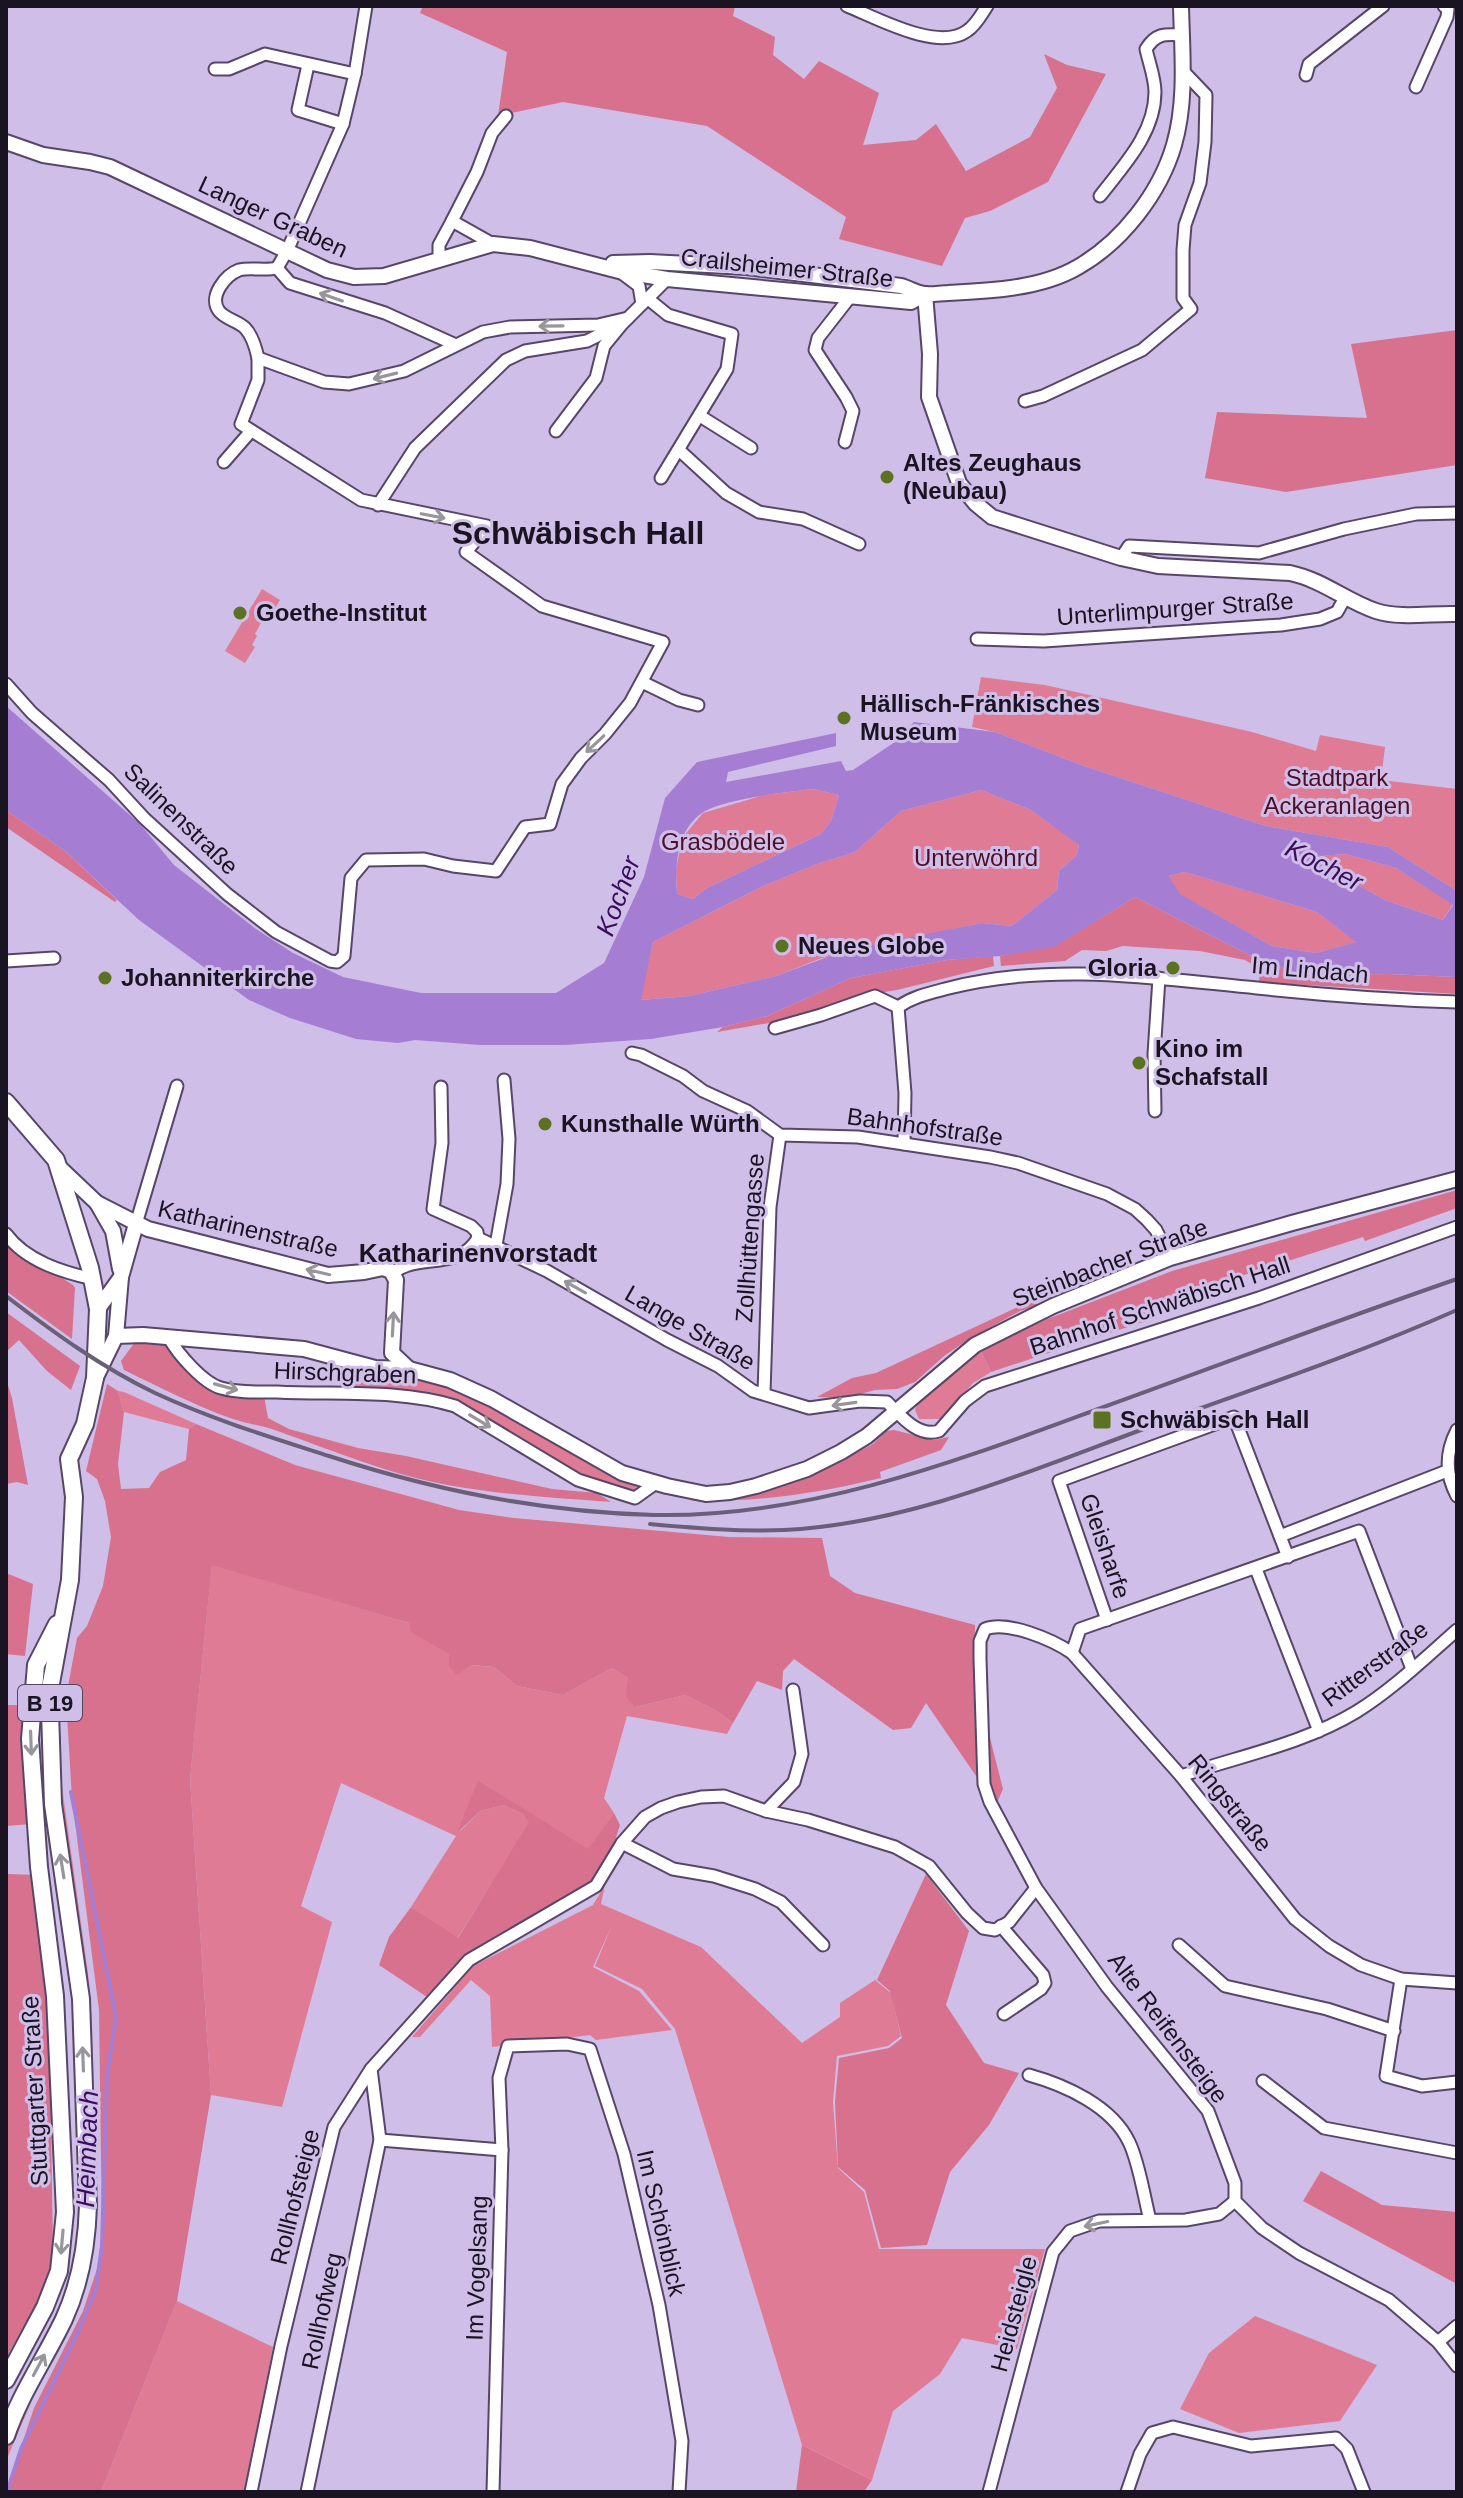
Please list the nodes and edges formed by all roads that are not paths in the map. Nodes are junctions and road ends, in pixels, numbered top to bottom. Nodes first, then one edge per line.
1 (366, 6) edge
2 (847, 6) edge
3 (987, 6) edge
4 (1181, 6) edge
5 (1383, 6) edge
6 (1444, 6) edge
7 (1182, 35) junction
8 (308, 65) junction
9 (215, 69) dead end
10 (1183, 71) junction
11 (355, 74) junction
12 (1306, 75) dead end
13 (1416, 87) dead end
14 (506, 116) dead end
15 (343, 124) junction
16 (6, 142) edge
17 (1100, 196) dead end
18 (452, 221) junction
19 (493, 244) junction
20 (287, 251) junction
21 (439, 259) junction
22 (589, 262) junction
23 (690, 264) junction
24 (277, 268) junction
25 (619, 271) junction
26 (667, 279) junction
27 (925, 294) junction
28 (850, 297) junction
29 (644, 301) junction
30 (625, 321) junction
31 (456, 345) junction
32 (258, 358) junction
33 (1025, 401) dead end
34 (700, 416) junction
35 (246, 427) junction
36 (556, 431) dead end
37 (845, 442) dead end
38 (751, 448) dead end
39 (679, 450) junction
40 (224, 462) dead end
41 (661, 478) dead end
42 (378, 505) junction
43 (1457, 513) edge
44 (859, 544) dead end
45 (1121, 558) junction
46 (1346, 596) junction
47 (1457, 614) edge
48 (977, 639) dead end
49 (642, 682) junction
50 (6, 684) edge
51 (698, 705) dead end
52 (54, 958) dead end
53 (6, 961) edge
54 (1159, 978) junction
55 (1457, 1002) edge
56 (898, 1007) junction
57 (775, 1028) dead end
58 (632, 1053) dead end
59 (504, 1080) dead end
60 (177, 1086) dead end
61 (441, 1087) dead end
62 (6, 1102) edge
63 (1155, 1111) dead end
64 (780, 1135) junction
65 (904, 1144) junction
66 (59, 1167) junction
67 (1457, 1179) edge
68 (97, 1203) junction
69 (136, 1224) junction
70 (1457, 1227) edge
71 (6, 1234) edge
72 (478, 1238) junction
73 (496, 1245) junction
74 (1170, 1258) junction
75 (393, 1273) junction
76 (121, 1277) junction
77 (93, 1279) junction
78 (98, 1309) junction
79 (116, 1336) junction
80 (169, 1338) junction
81 (392, 1353) junction
82 (375, 1368) junction
83 (409, 1369) junction
84 (95, 1378) junction
85 (764, 1393) junction
86 (897, 1411) junction
87 (1457, 1430) edge
88 (1447, 1471) junction
89 (656, 1483) junction
90 (1457, 1496) edge
91 (1280, 1536) junction
92 (1288, 1557) junction
93 (1256, 1569) junction
94 (66, 1605) junction
95 (1107, 1620) junction
96 (985, 1629) joint
97 (1457, 1630) edge
98 (1072, 1653) junction
99 (1412, 1669) junction
100 (793, 1690) dead end
101 (1319, 1731) junction
102 (1181, 1776) junction
103 (766, 1811) junction
104 (622, 1843) junction
105 (1036, 1888) junction
106 (1001, 1926) junction
107 (823, 1945) dead end
108 (1179, 1945) dead end
109 (1401, 1979) junction
110 (1457, 1983) edge
111 (1004, 2014) dead end
112 (1394, 2031) junction
113 (508, 2046) joint
114 (371, 2069) junction
115 (1029, 2075) dead end
116 (1263, 2081) dead end
117 (1457, 2082) edge
118 (380, 2140) junction
119 (502, 2150) junction
120 (1457, 2153) edge
121 (1235, 2201) junction
122 (1150, 2220) junction
123 (1457, 2326) edge
124 (1438, 2342) junction
125 (1457, 2366) edge
126 (6, 2380) edge
127 (6, 2436) edge
128 (251, 2492) edge
129 (307, 2492) edge
130 (493, 2492) edge
131 (679, 2492) edge
132 (989, 2492) edge
133 (1127, 2492) edge
134 (1364, 2492) edge

1 - 11 street
2 - 3 street
4 - 7 street, Crailsheimer Straße
5 - 12 street
6 - 13 street
7 - 10 street, Crailsheimer Straße
7 - 17 street
8 - 9 street
8 - 11 street
8 - 15 street
10 - 27 street, Crailsheimer Straße
10 - 33 street
11 - 15 street
14 - 18 street
15 - 20 street
16 - 20 street, Langer Graben
18 - 19 street
18 - 21 street
19 - 21 street, Langer Graben
19 - 22 street, Langer Graben
20 - 21 street, Langer Graben
20 - 24 street
22 - 23 street, Crailsheimer Straße
22 - 25 street, Langer Graben
23 - 26 street, Crailsheimer Straße
23 - 27 street, Crailsheimer Straße
31 -> 24 street
24 - 32 street
25 - 26 street, Langer Graben
25 - 29 street
26 - 28 street, Crailsheimer Straße
26 - 29 street
27 - 28 street, Crailsheimer Straße
27 - 45 street
28 - 37 street
29 - 30 street
29 - 34 street
30 -> 31 street
30 - 36 street
30 - 42 street
31 -> 32 street
32 - 35 street
34 - 38 street
34 - 39 street
35 - 40 street
35 - 42 street
39 - 41 street
39 - 44 street
42 -> 49 street
43 - 45 street
45 - 46 street
46 - 47 street
46 - 48 street, Unterlimpurger Straße
49 -> 50 street, Salinenstraße
49 - 51 street
52 - 53 street
54 - 55 street, Im Lindach
54 - 56 street, Im Lindach
54 - 63 street
56 - 57 street
56 - 65 street
58 - 64 street
59 - 73 street
60 - 69 street
61 - 72 street, Lange Straße
62 - 66 main road, B 19
64 - 65 street, Bahnhofstraße
64 - 85 street, Zollhüttengasse
65 - 74 street, Bahnhofstraße
66 - 68 street, Katharinenstraße
66 - 77 main road, B 19
67 - 74 street, Steinbacher Straße
68 - 69 street, Katharinenstraße
68 - 76 street, Katharinenstraße
75 -> 69 street, Katharinenstraße
69 - 76 street
70 - 86 street, Bahnhof Schwäbisch Hall
71 - 77 street
72 - 73 street, Lange Straße
72 - 75 street, Katharinenstraße
85 -> 73 street, Lange Straße
74 - 86 street, Steinbacher Straße
81 -> 75 street
76 - 78 street
76 - 79 street
77 - 78 main road, B 19
78 - 84 main road, B 19
79 - 80 street, Hirschgraben
79 - 84 street
80 - 82 street, Hirschgraben
80 -> 89 street, Hirschgraben
81 - 82 street, Hirschgraben
81 - 83 street
82 - 83 street, Hirschgraben
83 - 89 street, Hirschgraben
84 - 94 main road, B 19
86 -> 85 street, Lange Straße
86 - 89 street, Hirschgraben
87 - 88 street
88 - 90 street
88 - 91 street
91 - 92 street
91 - 95 street, Gleisharfe
92 - 93 street
92 - 99 street
93 - 95 street
93 - 101 street
94 -> 126 main road, Stuttgarter Straße / B 19
127 -> 94 main road, B 19
95 - 98 street
96 - 98 street, Ringstraße
96 - 105 street, Alte Reifensteige
97 - 99 street, Ritterstraße
98 - 102 street, Ringstraße
99 - 101 street, Ritterstraße
100 - 103 street
101 - 102 street, Ritterstraße
102 - 109 street, Ringstraße
103 - 104 street, Rollhofsteige
103 - 106 street, Rollhofsteige
104 - 107 street
104 - 114 street, Rollhofsteige
105 - 106 street
105 - 121 street, Alte Reifensteige
106 - 111 street, Rollhofsteige
108 - 112 street
109 - 110 street, Ringstraße
109 - 112 street
112 - 117 street
113 - 119 street, Im Vogelsang
113 - 131 street, Im Schönblick
114 - 118 street, Rollhofweg
114 - 128 street, Rollhofsteige
115 - 122 street
116 - 120 street
118 - 119 street
118 - 129 street, Rollhofweg
119 - 130 street, Im Vogelsang
121 - 122 street, Heidsteigle
121 - 124 street
122 -> 132 street, Heidsteigle
123 - 124 street
124 - 125 street
133 - 134 street

